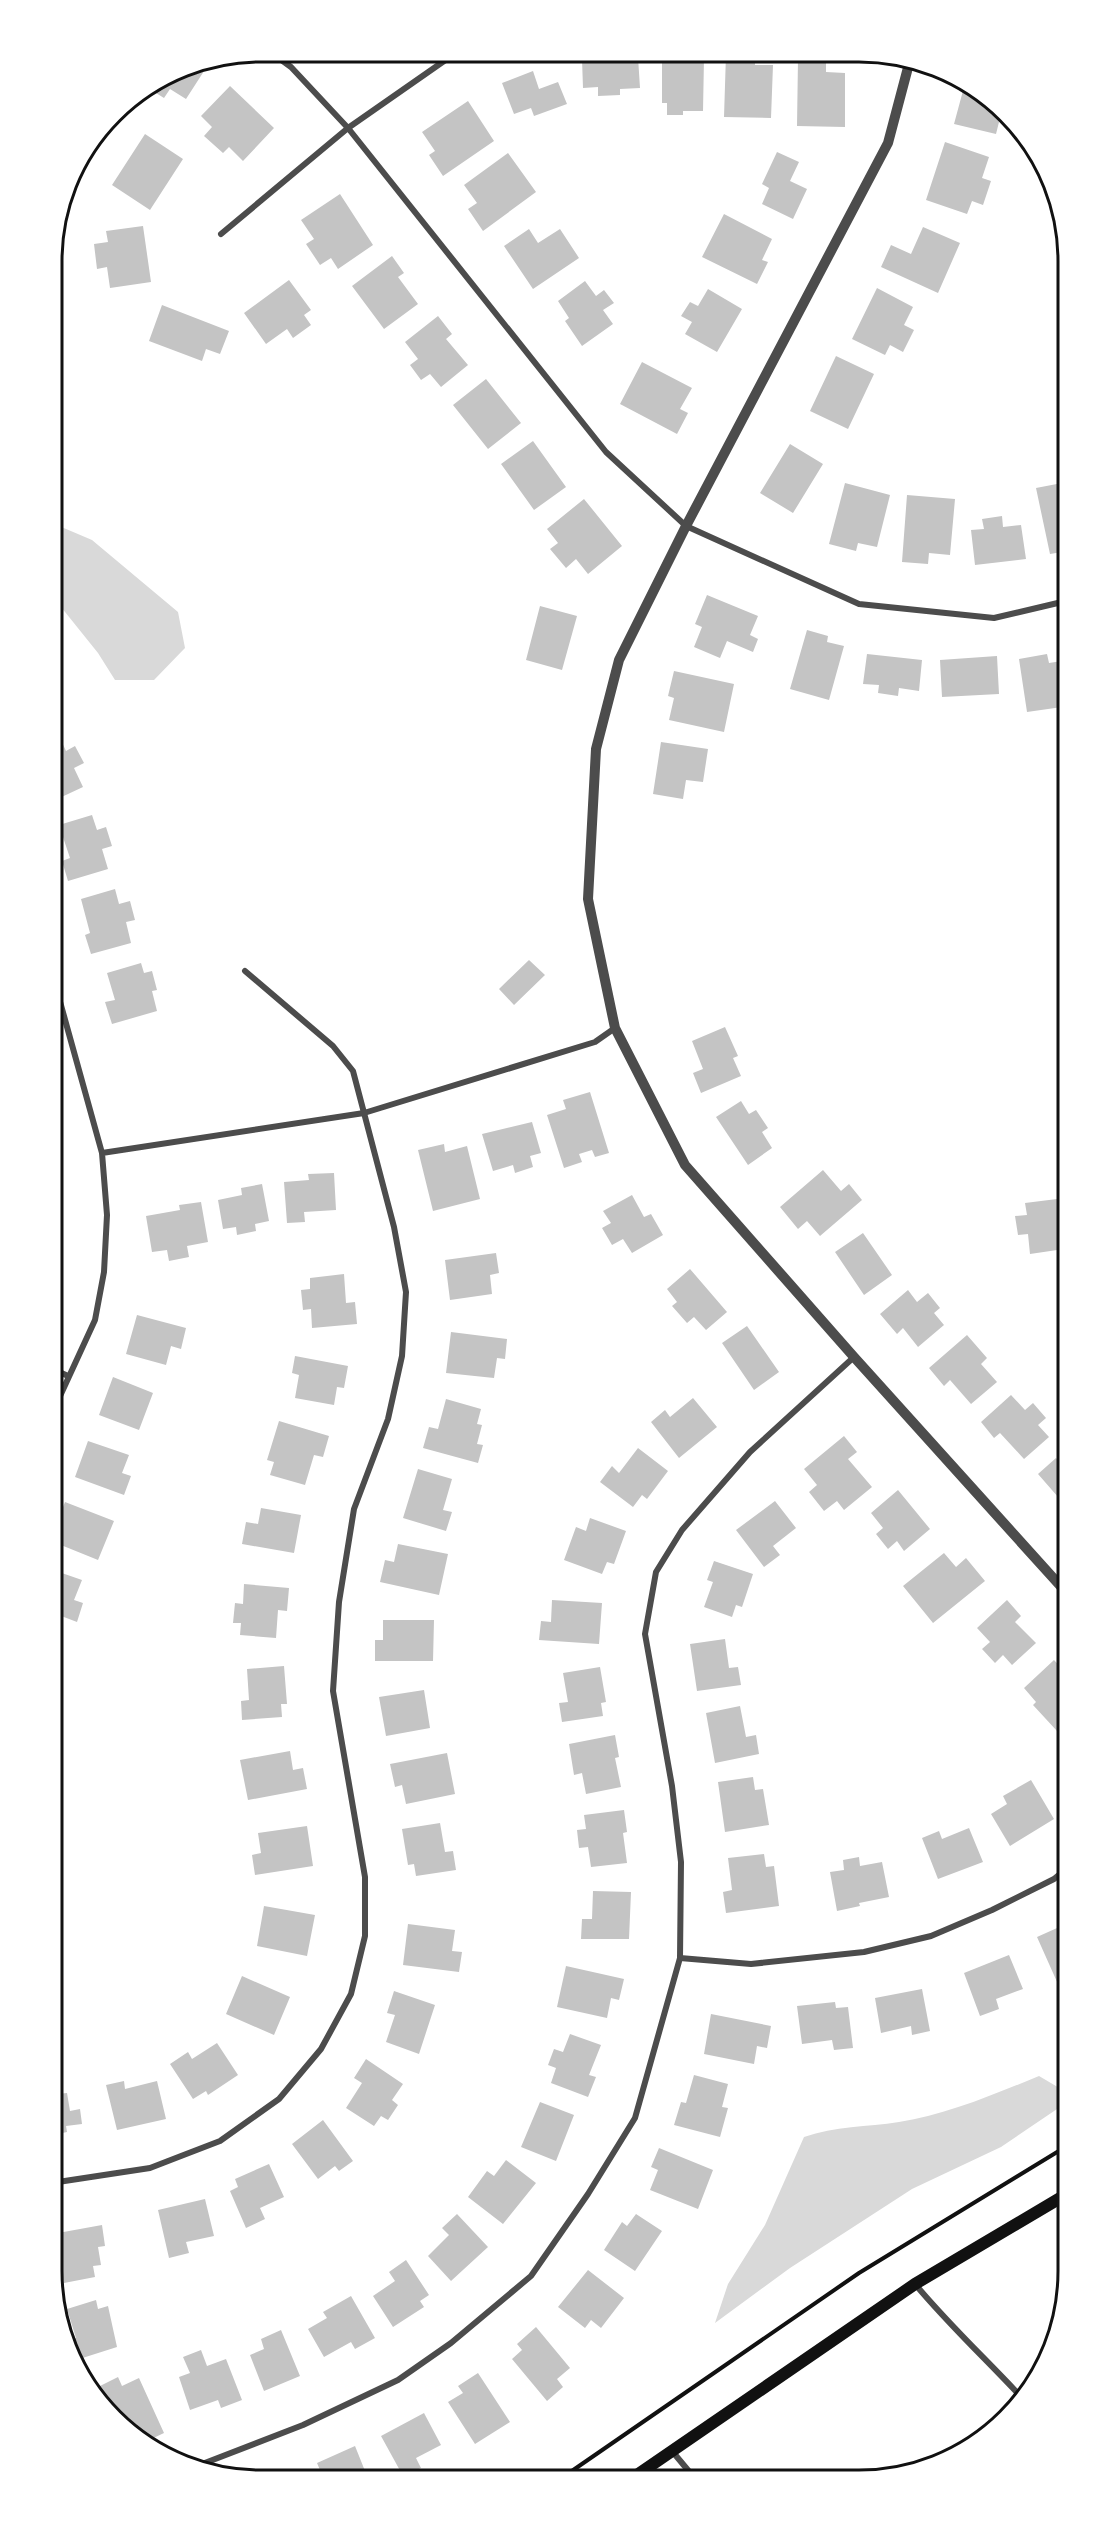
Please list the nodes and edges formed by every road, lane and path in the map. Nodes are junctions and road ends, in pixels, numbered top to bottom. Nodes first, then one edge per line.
1 (284, 62) edge
2 (443, 62) edge
3 (908, 68) edge
4 (348, 128) junction
5 (221, 234) dead end
6 (686, 526) junction
7 (1058, 603) edge
8 (245, 971) dead end
9 (62, 1009) edge
10 (615, 1028) junction
11 (364, 1113) junction
12 (102, 1153) junction
13 (854, 1357) junction
14 (62, 1373) edge
15 (68, 1376) junction
16 (62, 1390) edge
17 (1057, 1583) edge
18 (1057, 1876) edge
19 (680, 1958) junction
20 (1057, 2152) edge
21 (62, 2181) edge
22 (1057, 2200) edge
23 (915, 2284) junction
24 (1016, 2392) edge
25 (672, 2451) junction
26 (206, 2463) edge
27 (573, 2470) edge
28 (644, 2470) edge
29 (688, 2470) edge

1 - 4 street
2 - 4 street
3 - 6 street
4 - 5 street
4 - 6 street
6 - 7 street
6 - 10 street
8 - 11 street
9 - 12 street
10 - 11 street
10 - 13 street
11 - 12 street
11 - 21 street
12 - 15 street
13 - 17 street
13 - 19 street
14 - 15 street
15 - 16 street
18 - 19 street
19 - 26 street
20 - 27 path
22 - 23 main road
23 - 24 street
23 - 25 main road
25 - 28 main road
25 - 29 street

